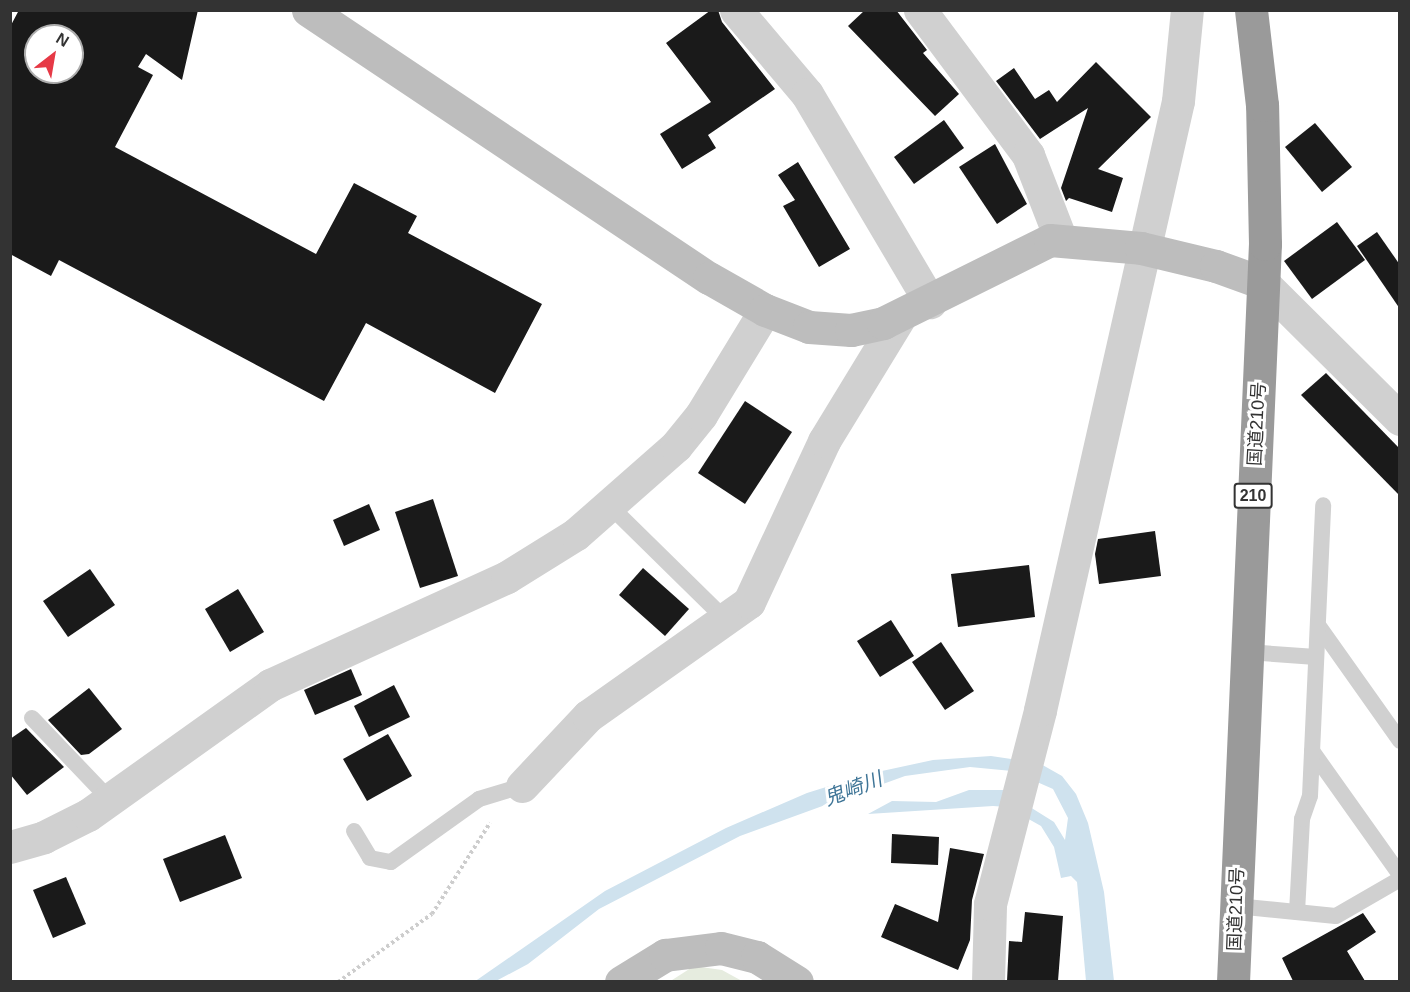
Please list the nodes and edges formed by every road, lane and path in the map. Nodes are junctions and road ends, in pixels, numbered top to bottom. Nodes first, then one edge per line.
1 (308, 10) edge
2 (736, 10) edge
3 (920, 10) edge
4 (1187, 10) edge
5 (1251, 10) edge
6 (1062, 240) junction
7 (1142, 248) junction
8 (1263, 283) junction
9 (930, 302) junction
10 (765, 310) junction
11 (899, 318) junction
12 (1396, 407) edge
13 (609, 505) junction
14 (1323, 505) dead end
15 (725, 619) junction
16 (1318, 625) junction
17 (1247, 652) junction
18 (1316, 657) junction
19 (32, 718) dead end
20 (1400, 741) edge
21 (1312, 751) junction
22 (522, 786) junction
23 (110, 800) junction
24 (354, 831) dead end
25 (15, 848) edge
26 (1400, 877) edge
27 (1236, 906) junction
28 (1297, 912) junction
29 (338, 981) edge
30 (621, 981) edge
31 (798, 981) edge
32 (988, 981) edge
33 (1233, 981) edge

1 - 10 street
2 - 9 street
3 - 6 street
4 - 7 street
5 - 8 highway, 国道210号 / 210
6 - 7 street
6 - 9 street
7 - 8 street
7 - 32 street
8 - 12 street
8 - 17 highway, 国道210号 / 210
9 - 11 street
10 - 11 street
10 - 13 street
11 - 15 street
13 - 15 lane
13 - 23 street
14 - 16 lane
15 - 22 street
16 - 18 lane
16 - 20 lane
17 - 18 lane
17 - 27 highway, 国道210号 / 210
18 - 21 lane
19 - 23 lane
21 - 26 lane
21 - 28 lane
22 - 24 lane
22 - 29 path
23 - 25 street
26 - 28 lane
27 - 28 lane
27 - 33 highway, 国道210号 / 210
30 - 31 street

